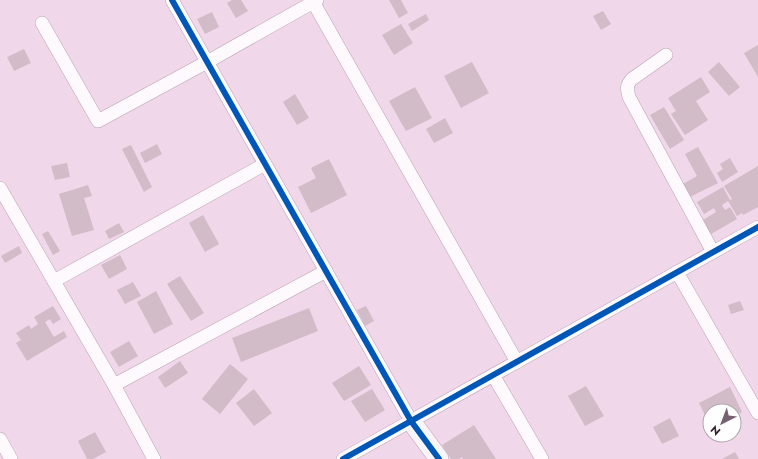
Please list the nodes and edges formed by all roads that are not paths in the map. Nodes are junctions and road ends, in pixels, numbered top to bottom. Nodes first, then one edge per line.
1 (172, 0) edge
2 (314, 1) edge
3 (42, 23) dead end
4 (666, 55) dead end
5 (207, 62) junction
6 (265, 164) junction
7 (0, 188) edge
8 (758, 227) edge
9 (713, 252) junction
10 (326, 271) junction
11 (677, 272) junction
12 (54, 281) junction
13 (517, 362) junction
14 (493, 375) junction
15 (114, 385) junction
16 (758, 413) edge
17 (411, 421) junction
18 (0, 439) edge
19 (11, 459) edge
20 (154, 459) edge
21 (343, 459) edge
22 (439, 459) edge
23 (542, 459) edge

1 - 5 street
2 - 5 street
2 - 13 street
3 - 5 street
4 - 9 street
5 - 6 street
6 - 10 street
6 - 12 street
7 - 12 street
8 - 9 street
9 - 11 street
10 - 15 street
10 - 17 street
11 - 13 street
11 - 16 street
12 - 15 street
13 - 14 street
14 - 17 street
14 - 23 street
15 - 20 street
17 - 21 street
17 - 22 street
18 - 19 street

